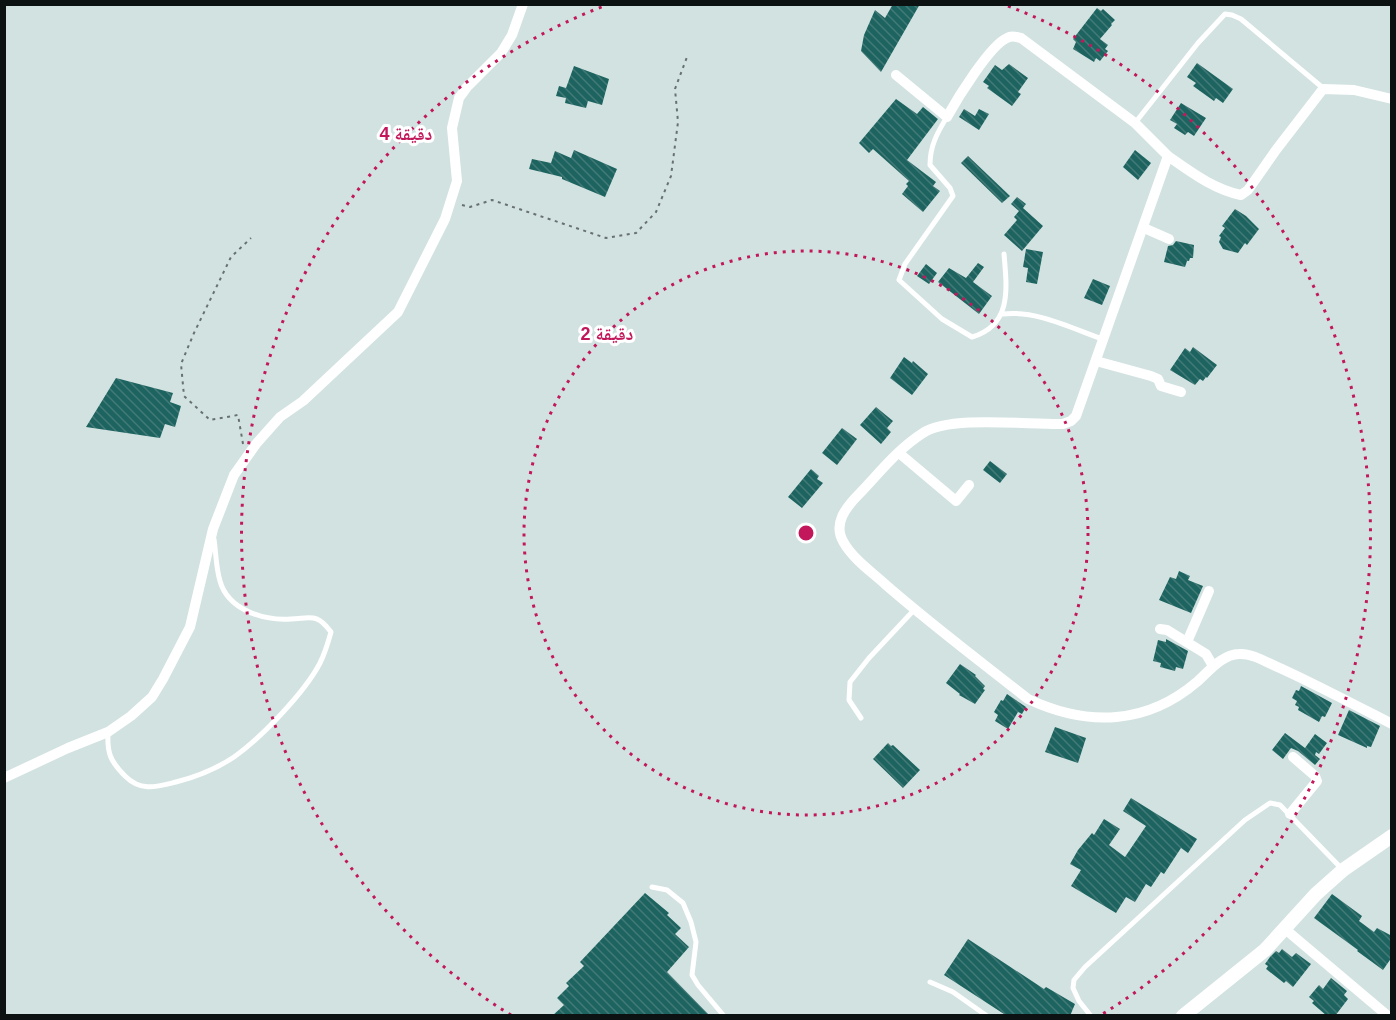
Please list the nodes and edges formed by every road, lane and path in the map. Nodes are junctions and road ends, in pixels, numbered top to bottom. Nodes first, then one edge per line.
1 (523, 4) edge
2 (687, 57) dead end
3 (896, 75) dead end
4 (1323, 89) junction
5 (1392, 99) edge
6 (947, 117) junction
7 (1135, 123) junction
8 (1168, 156) junction
9 (450, 202) junction
10 (1144, 228) junction
11 (251, 238) dead end
12 (1169, 239) dead end
13 (1004, 255) dead end
14 (1003, 314) junction
15 (1102, 339) junction
16 (1096, 361) junction
17 (1181, 392) dead end
18 (898, 453) junction
19 (245, 459) junction
20 (969, 485) dead end
21 (213, 529) junction
22 (1209, 591) dead end
23 (914, 609) junction
24 (1160, 629) dead end
25 (1187, 642) junction
26 (1214, 666) junction
27 (861, 718) dead end
28 (1392, 724) edge
29 (108, 732) junction
30 (1293, 757) dead end
31 (4, 778) edge
32 (1290, 814) junction
33 (1392, 836) edge
34 (1343, 870) junction
35 (652, 887) dead end
36 (1284, 929) junction
37 (930, 981) dead end
38 (724, 1016) edge
39 (987, 1016) edge
40 (1091, 1016) edge
41 (1183, 1016) edge
42 (1388, 1016) edge

1 - 9 street
2 - 9 path
3 - 6 street
4 - 5 street
4 - 7 lane
4 - 8 street
6 - 7 street
6 - 14 lane
7 - 8 street
8 - 10 street
9 - 19 street
10 - 12 street
10 - 15 street
11 - 19 path
13 - 14 lane
14 - 15 lane
15 - 16 street
16 - 17 street
16 - 18 street
18 - 20 street
18 - 23 street
19 - 21 street
21 - 29 street
21 - 29 lane
22 - 25 street
23 - 26 street
23 - 27 lane
24 - 25 street
25 - 26 street
26 - 28 street
29 - 31 street
30 - 32 street
32 - 34 lane
32 - 40 lane
33 - 34 street
34 - 36 street
35 - 38 lane
36 - 41 street
36 - 42 street
37 - 39 lane

